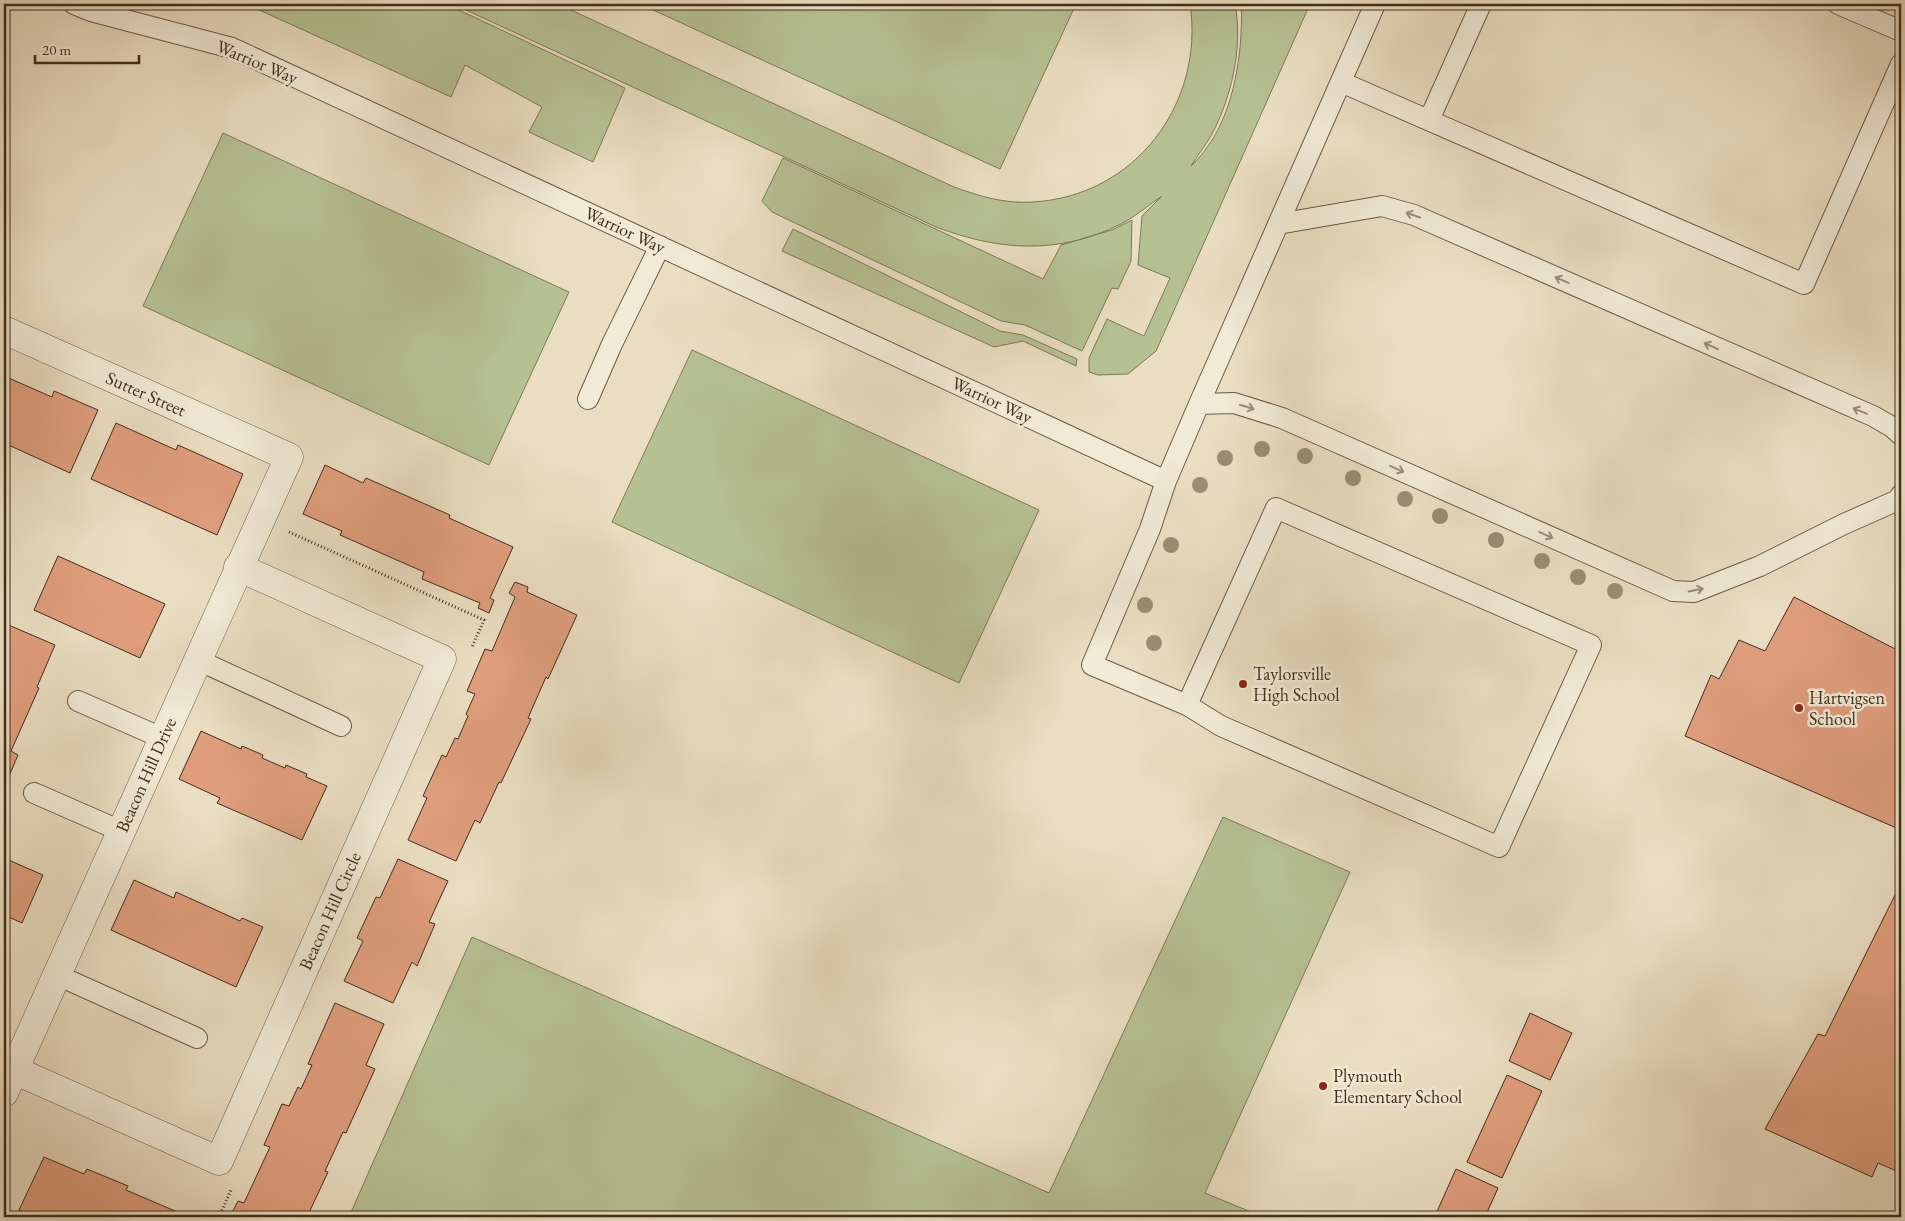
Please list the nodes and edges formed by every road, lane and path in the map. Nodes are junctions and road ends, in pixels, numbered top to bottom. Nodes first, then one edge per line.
1 (74, 4) edge
2 (1375, 4) edge
3 (1481, 4) edge
4 (1838, 4) edge
5 (1901, 31) edge
6 (1901, 64) edge
7 (1340, 82) junction
8 (1429, 120) junction
9 (1278, 224) junction
10 (660, 246) junction
11 (4, 330) edge
12 (588, 399) dead end
13 (1199, 404) junction
14 (1901, 435) edge
15 (289, 457) joint
16 (1166, 481) junction
17 (1901, 495) edge
18 (238, 567) junction
19 (198, 660) junction
20 (78, 701) dead end
21 (1187, 705) junction
22 (341, 726) dead end
23 (162, 738) junction
24 (34, 793) dead end
25 (121, 830) junction
26 (56, 975) junction
27 (197, 1038) dead end
28 (9, 1081) edge

1 - 10 lane, Warrior Way
2 - 7 lane
3 - 8 lane
4 - 5 lane
6 - 8 lane
7 - 8 lane
7 - 9 lane
9 - 13 lane
14 -> 9 lane
10 - 12 lane
10 - 16 lane, Warrior Way
11 - 15 street, Sutter Street
13 - 16 lane
13 -> 17 lane
15 - 18 street, Beacon Hill Drive
16 - 21 lane
18 - 19 street, Beacon Hill Drive
18 - 28 street, Beacon Hill Circle
19 - 22 lane
19 - 23 street, Beacon Hill Drive
20 - 23 lane
21 - 21 lane
23 - 25 street, Beacon Hill Drive
24 - 25 lane
25 - 26 street, Beacon Hill Drive
26 - 27 lane
26 - 28 street, Beacon Hill Drive

